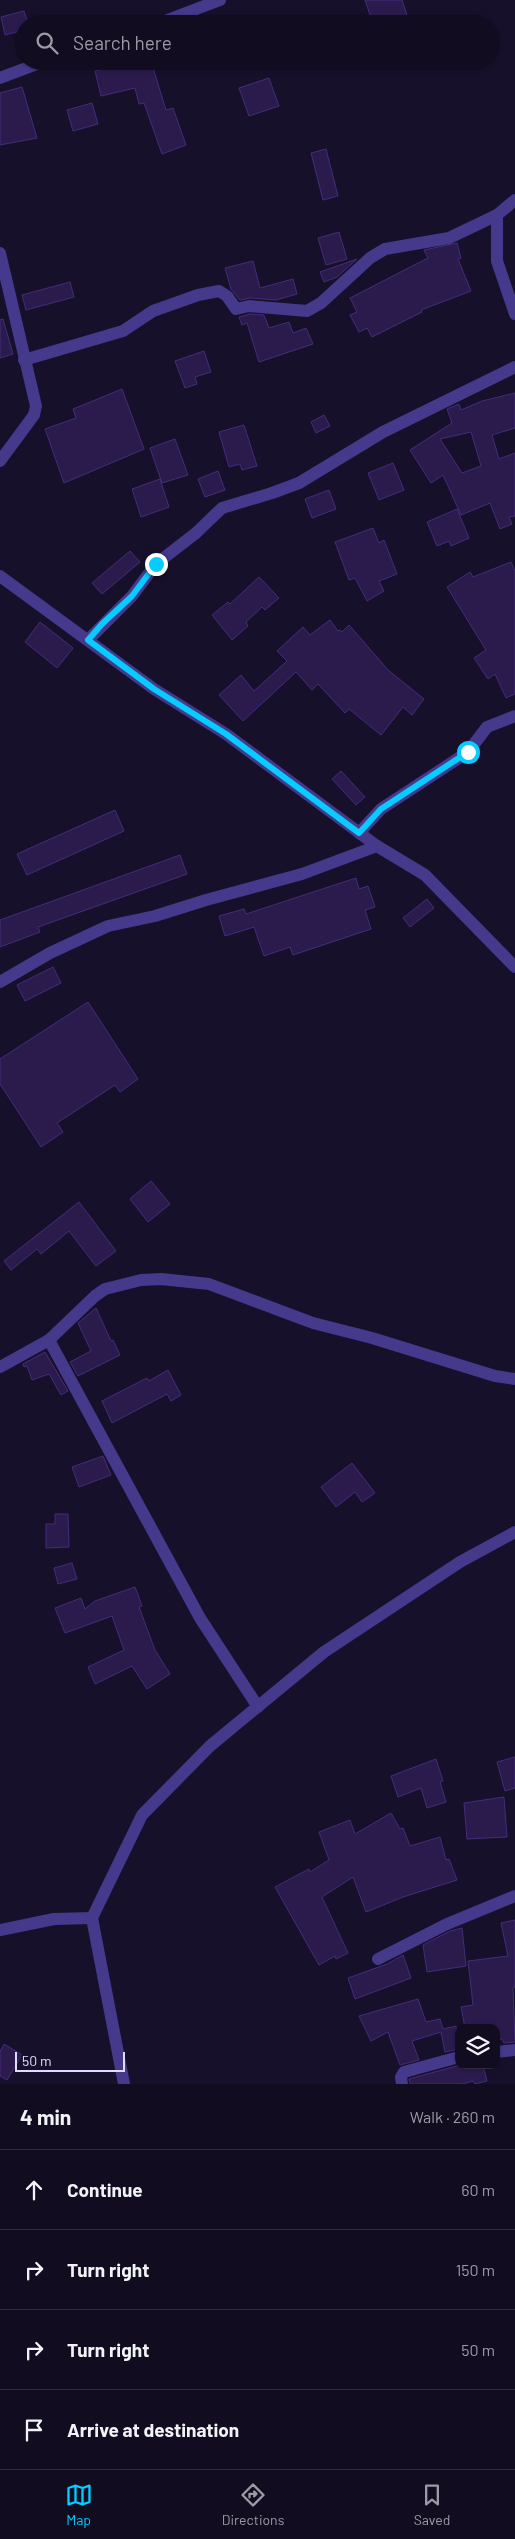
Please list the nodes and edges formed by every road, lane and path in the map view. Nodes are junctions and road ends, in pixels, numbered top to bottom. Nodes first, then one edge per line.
1 (220, 0) edge
2 (181, 15) edge
3 (21, 70) edge
4 (0, 78) edge
5 (515, 200) edge
6 (497, 215) junction
7 (0, 253) edge
8 (515, 314) edge
9 (24, 360) junction
10 (515, 367) edge
11 (0, 461) edge
12 (0, 576) edge
13 (88, 640) junction
14 (515, 716) edge
15 (359, 833) junction
16 (377, 846) junction
17 (515, 968) edge
18 (0, 982) edge
19 (49, 1340) junction
20 (0, 1367) edge
21 (515, 1379) edge
22 (515, 1532) edge
23 (258, 1707) junction
24 (515, 1896) edge
25 (92, 1918) junction
26 (0, 1930) edge
27 (378, 1959) dead end
28 (515, 2050) edge
29 (500, 2052) edge
30 (455, 2058) edge
31 (124, 2084) edge
32 (402, 2084) edge

1 - 2 street
3 - 4 street
5 - 6 street
6 - 8 street
6 - 9 street
7 - 9 street
9 - 11 street
10 - 13 street
12 - 13 street
13 - 15 street
14 - 15 street
15 - 16 street
16 - 17 street
16 - 18 street
19 - 20 street
19 - 21 street
19 - 23 street
22 - 23 street
23 - 25 street
24 - 27 street
25 - 26 street
25 - 31 street
28 - 29 street
30 - 32 street

